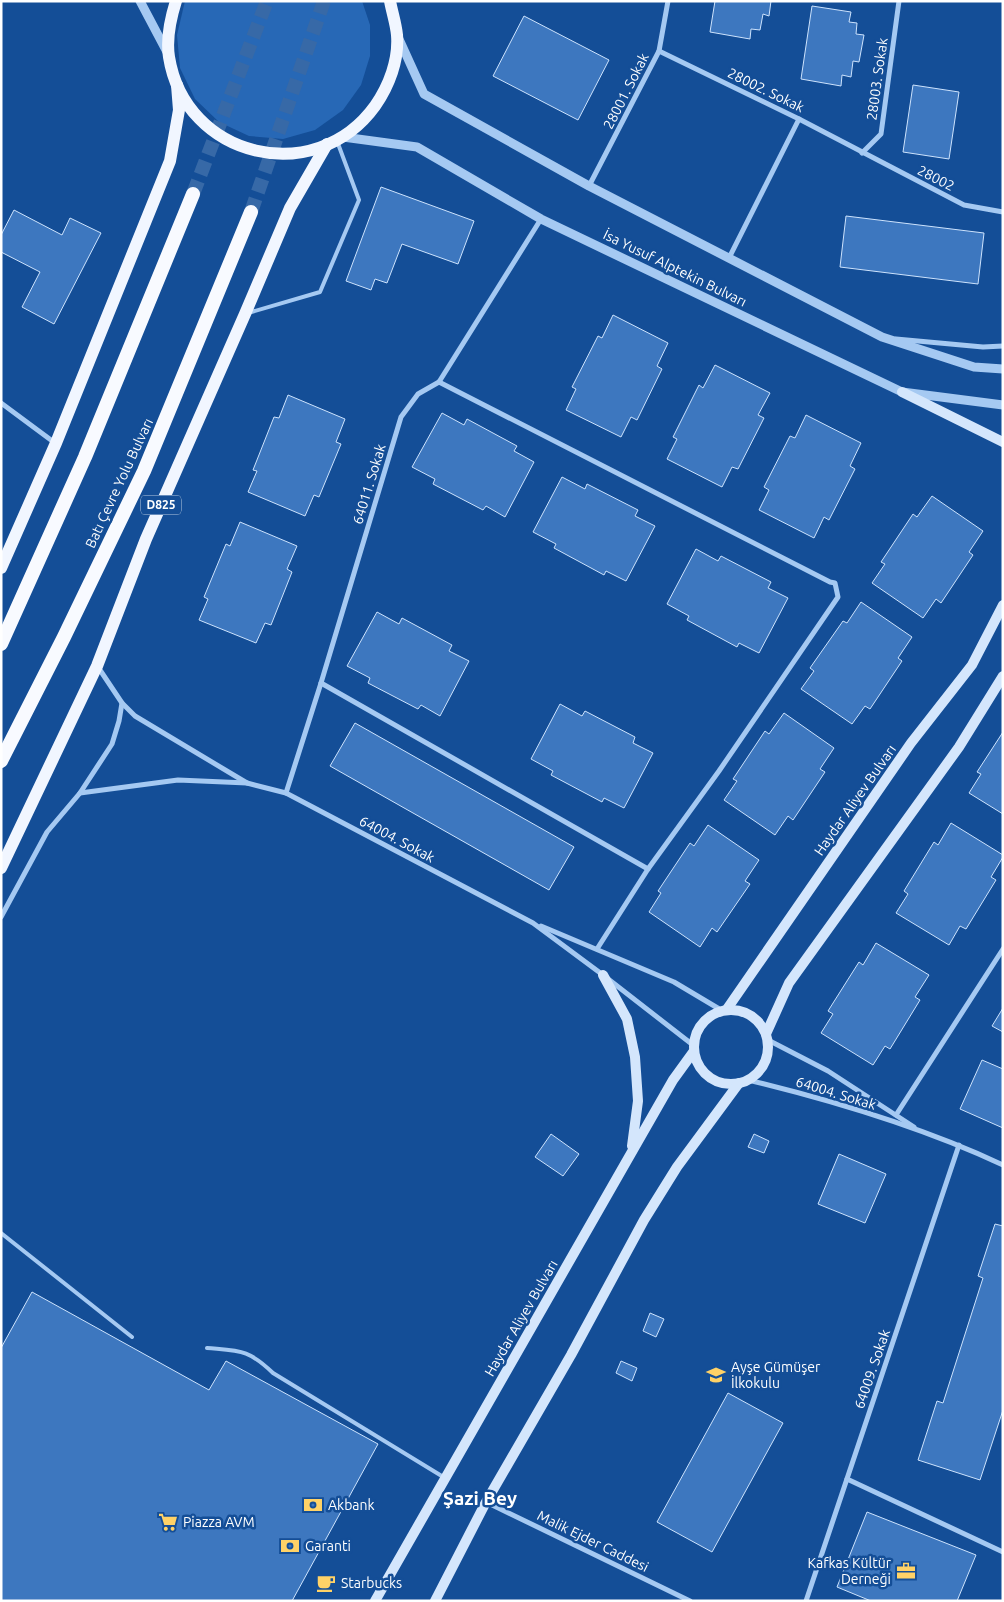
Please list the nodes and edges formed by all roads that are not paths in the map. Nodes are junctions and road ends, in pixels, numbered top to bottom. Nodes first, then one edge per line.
1 (140, 1) edge
2 (176, 1) edge
3 (390, 1) edge
4 (668, 1) edge
5 (899, 1) edge
6 (397, 35) junction
7 (659, 51) junction
8 (169, 57) junction
9 (177, 85) junction
10 (799, 119) junction
11 (336, 141) junction
12 (862, 153) junction
13 (588, 186) junction
14 (193, 194) tunnel mouth
15 (251, 212) tunnel mouth
16 (1003, 212) edge
17 (541, 219) junction
18 (729, 258) junction
19 (246, 314) junction
20 (882, 337) junction
21 (1003, 346) edge
22 (1003, 369) edge
23 (439, 382) junction
24 (902, 392) junction
25 (1, 403) edge
26 (1003, 406) edge
27 (1003, 442) edge
28 (56, 444) junction
29 (1, 568) edge
30 (1003, 605) edge
31 (1, 644) edge
32 (97, 666) junction
33 (1003, 676) edge
34 (321, 683) junction
35 (122, 703) junction
36 (1, 761) edge
37 (247, 783) junction
38 (80, 793) junction
39 (286, 793) junction
40 (1, 868) edge
41 (648, 869) junction
42 (1, 917) edge
43 (533, 923) junction
44 (598, 949) junction
45 (1003, 949) edge
46 (603, 974) junction
47 (724, 1010) junction
48 (767, 1037) junction
49 (693, 1048) junction
50 (743, 1082) junction
51 (896, 1115) junction
52 (918, 1130) junction
53 (959, 1145) junction
54 (631, 1154) junction
55 (1003, 1165) edge
56 (1, 1234) edge
57 (132, 1337) dead end
58 (207, 1348) dead end
59 (445, 1478) junction
60 (847, 1479) junction
61 (486, 1502) junction
62 (1003, 1552) edge
63 (375, 1601) edge
64 (435, 1601) edge
65 (690, 1601) edge
66 (806, 1601) edge

1 - 8 street
2 - 8 main road, D825
3 - 6 main road, D825
4 - 7 street, 28001. Sokak
5 - 12 street, 28003. Sokak
6 - 11 main road, D825
6 - 13 street
7 - 10 street, 28002. Sokak
7 - 13 street, 28001. Sokak
8 - 9 main road, D825
9 - 11 main road, D825
9 - 28 main road, D825
10 - 12 street, 28002. Sokak
10 - 18 street
11 - 17 street, İsa Yusuf Alptekin Bulvarı
11 - 19 main road, D825
11 - 19 lane
12 - 16 street, 28002
13 - 18 street
14 - 31 highway
15 - 36 highway, Batı Çevre Yolu Bulvarı
17 - 23 street, 64011. Sokak
17 - 24 street, İsa Yusuf Alptekin Bulvarı
18 - 20 street
19 - 32 main road, D825
20 - 21 street
20 - 22 street
23 - 34 street, 64011. Sokak
23 - 41 street
24 - 26 street, İsa Yusuf Alptekin Bulvarı
24 - 27 main road
25 - 28 street
28 - 29 main road, D825
30 - 47 main road, Haydar Aliyev Bulvarı
32 - 35 street
32 - 40 main road, D825
33 - 48 main road
34 - 39 street, 64011. Sokak
34 - 41 street
35 - 37 street
35 - 38 street
37 - 38 street
37 - 39 street, 64004. Sokak
38 - 42 street
39 - 43 street, 64004. Sokak
41 - 44 street
43 - 44 street, 64004. Sokak
43 - 46 street, 64004. Sokak
44 - 47 street, 64004. Sokak
45 - 51 street
46 - 49 street, 64004. Sokak
46 - 54 main road
47 - 48 main road
47 - 49 main road
48 - 50 main road
48 - 51 street, 64004. Sokak
49 - 50 main road
49 - 54 main road, Haydar Aliyev Bulvarı
50 - 52 street, 64004. Sokak
50 - 61 main road
51 - 52 street, 64004. Sokak
52 - 53 street, 64004. Sokak
53 - 55 street, 64004. Sokak
53 - 60 street, 64009. Sokak
54 - 59 main road, Haydar Aliyev Bulvarı
56 - 57 lane
58 - 59 lane
59 - 63 main road, Haydar Aliyev Bulvarı
60 - 62 street
60 - 66 street, 64009. Sokak
61 - 64 main road
61 - 65 street, Malik Ejder Caddesi

